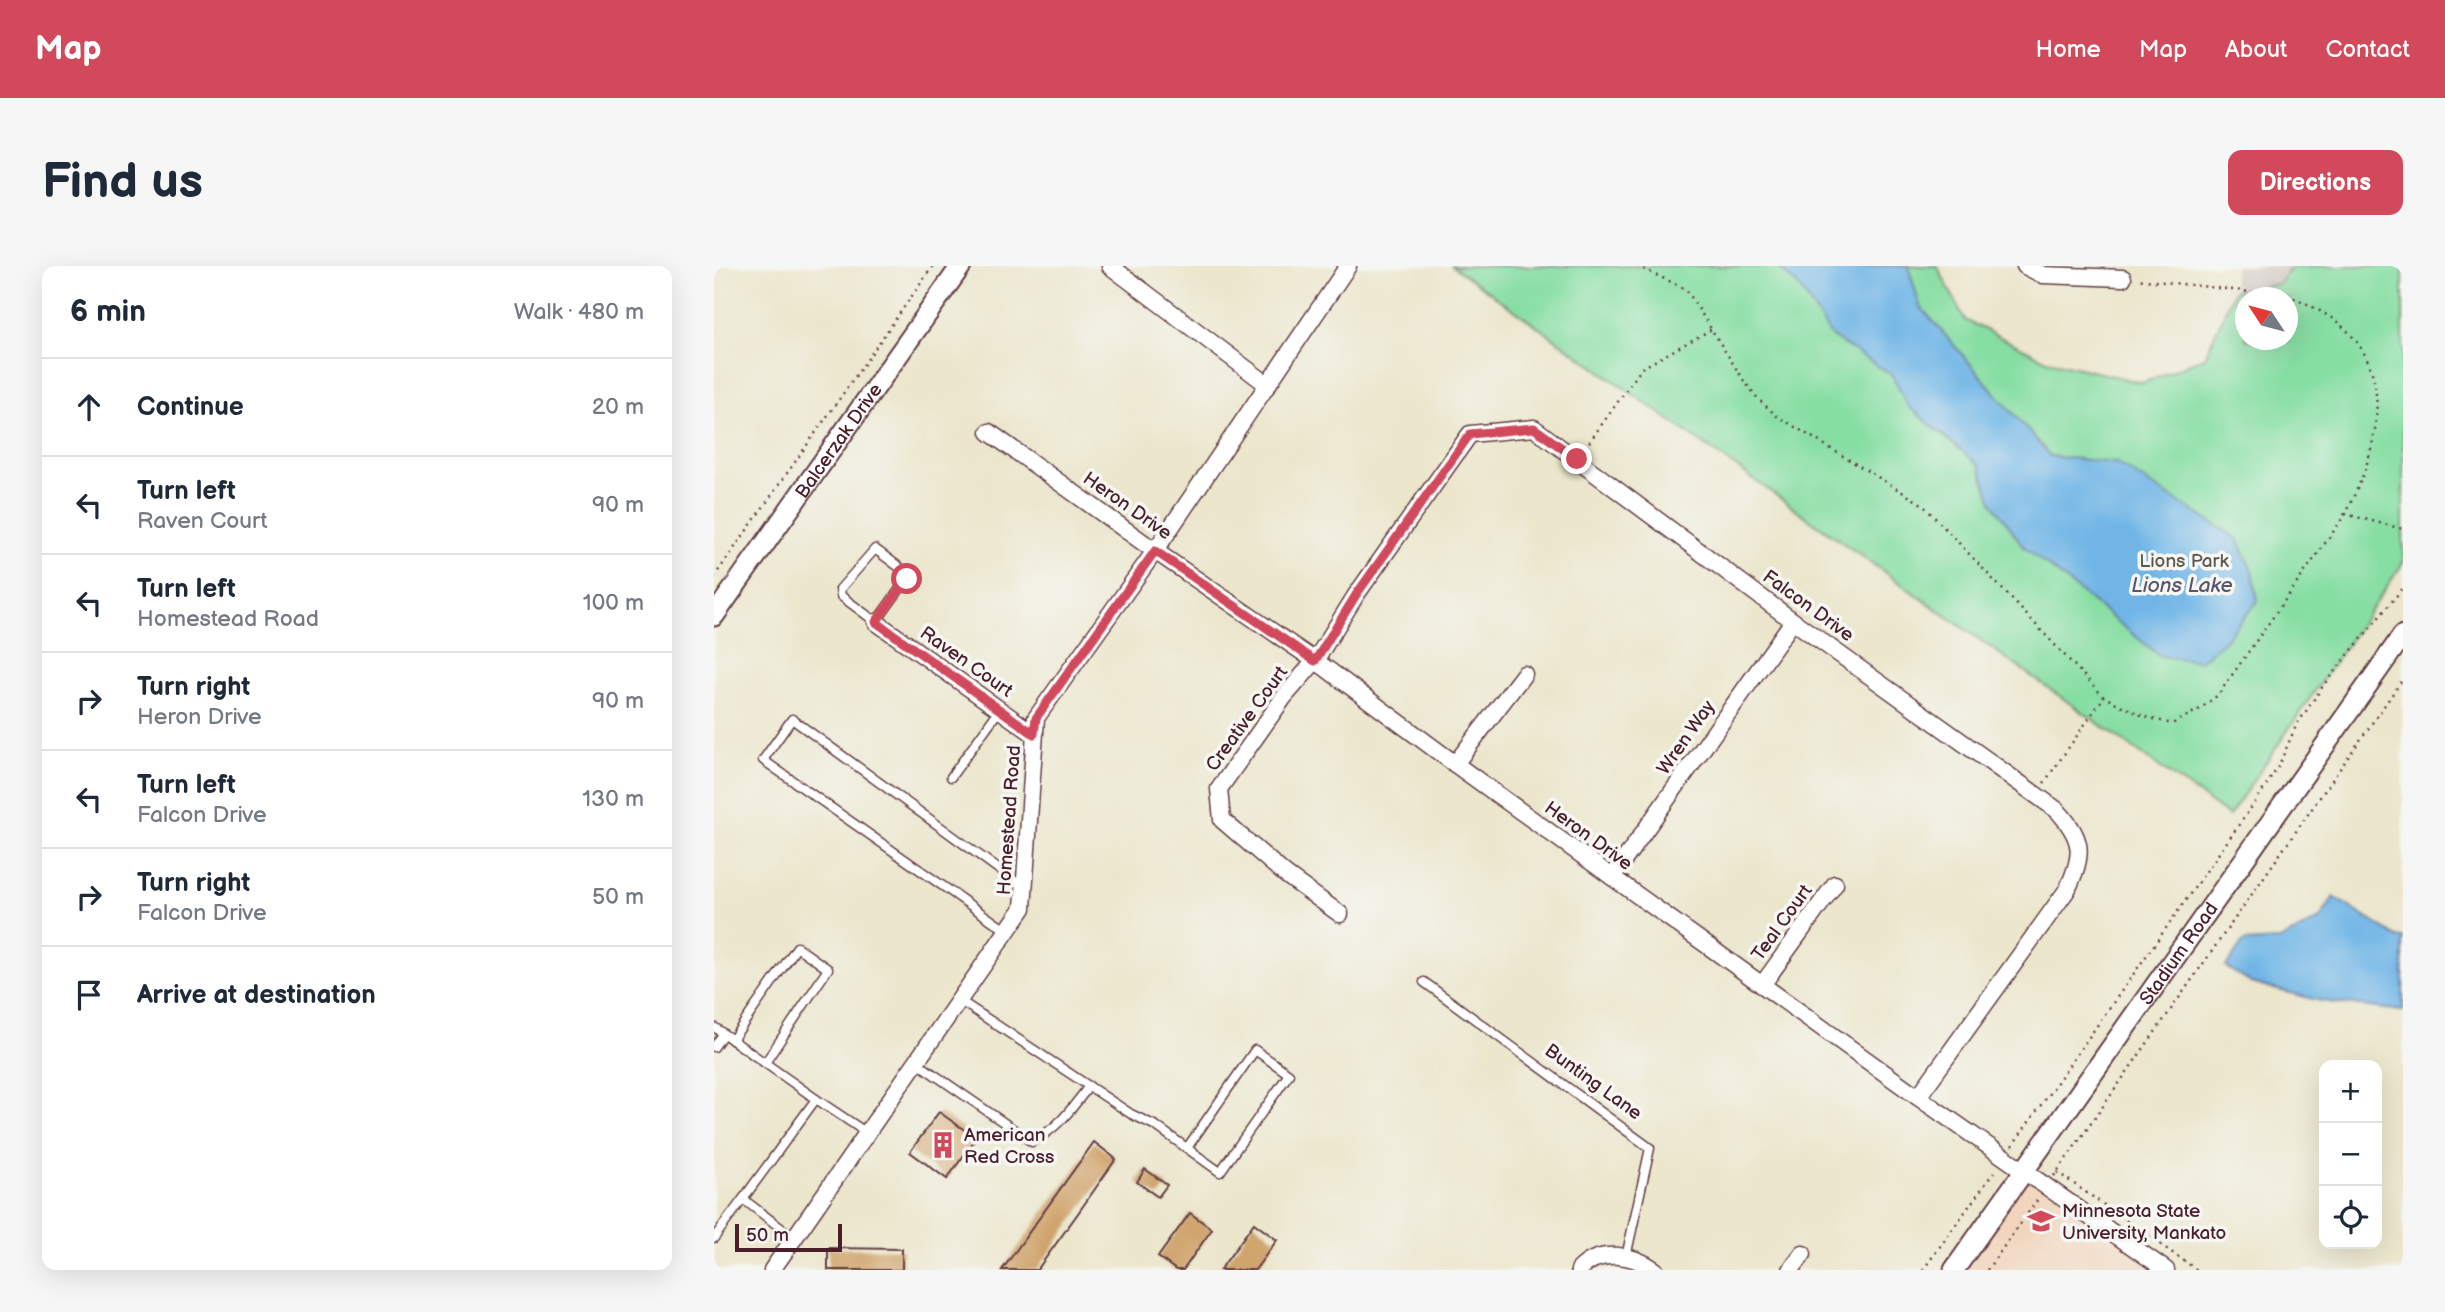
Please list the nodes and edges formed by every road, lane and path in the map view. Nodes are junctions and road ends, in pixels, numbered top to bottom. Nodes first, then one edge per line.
1 (933, 266) edge
2 (961, 266) edge
3 (1110, 266) edge
4 (1348, 266) edge
5 (1637, 266) edge
6 (2025, 266) edge
7 (2123, 278) joint
8 (1712, 329) junction
9 (1268, 385) junction
10 (989, 432) dead end
11 (1577, 459) junction
12 (2345, 514) junction
13 (2403, 529) edge
14 (1155, 551) junction
15 (714, 577) edge
16 (2403, 588) edge
17 (714, 616) edge
18 (1793, 621) junction
19 (876, 622) junction
20 (2403, 635) edge
21 (1315, 661) junction
22 (1524, 674) dead end
23 (2403, 679) edge
24 (2104, 697) junction
25 (1000, 709) junction
26 (1034, 734) junction
27 (1455, 764) junction
28 (951, 777) dead end
29 (2036, 794) junction
30 (1612, 877) junction
31 (1835, 884) dead end
32 (1024, 887) junction
33 (1339, 914) dead end
34 (1007, 931) junction
35 (1424, 982) dead end
36 (1762, 985) junction
37 (960, 1000) junction
38 (714, 1027) edge
39 (723, 1034) junction
40 (732, 1040) junction
41 (714, 1047) edge
42 (916, 1062) junction
43 (765, 1063) junction
44 (1088, 1086) junction
45 (1918, 1097) junction
46 (816, 1099) junction
47 (867, 1133) junction
48 (1187, 1148) junction
49 (2005, 1157) junction
50 (2024, 1171) junction
51 (2057, 1171) junction
52 (2047, 1187) junction
53 (743, 1199) junction
54 (714, 1238) edge
55 (794, 1238) junction
56 (1803, 1254) dead end
57 (1626, 1257) junction
58 (772, 1270) edge
59 (1578, 1270) edge
60 (1655, 1270) edge
61 (1791, 1270) edge
62 (1923, 1270) edge
63 (1954, 1270) edge
64 (1987, 1270) edge
65 (2166, 1270) edge
66 (2197, 1270) edge

1 - 15 path
2 - 17 street, Balcerzak Drive
3 - 9 street
4 - 9 street, Homestead Road
5 - 8 path
6 - 7 street
7 - 12 path
8 - 11 path
8 - 24 path
9 - 14 street, Homestead Road
10 - 14 street, Heron Drive
11 - 18 street, Falcon Drive
11 - 21 street, Falcon Drive
12 - 13 path
12 - 24 path
14 - 21 street, Heron Drive
14 - 26 street, Homestead Road
16 - 49 path
18 - 29 street, Falcon Drive
18 - 30 street, Wren Way
19 - 19 lane
19 - 25 street, Raven Court
20 - 50 street, Stadium Road
21 - 27 street, Heron Drive
21 - 33 street, Creative Court
22 - 27 street
23 - 51 path
24 - 29 path
25 - 26 street, Raven Court
25 - 28 lane
26 - 32 street, Homestead Road
27 - 30 street, Heron Drive
29 - 45 street, Falcon Drive
30 - 36 street, Heron Drive
31 - 36 street, Teal Court
32 - 34 street, Homestead Road
32 - 34 lane
34 - 37 street, Homestead Road
35 - 57 lane, Bunting Lane
36 - 45 street, Heron Drive
37 - 42 street, Homestead Road
37 - 44 lane
38 - 39 lane
39 - 40 lane
39 - 41 lane
40 - 43 lane
40 - 43 lane
42 - 44 lane
42 - 47 street, Homestead Road
43 - 46 lane
44 - 48 lane
45 - 49 street, Heron Drive
46 - 47 lane
46 - 53 lane
47 - 55 street, Homestead Road
48 - 48 lane
49 - 50 street, Heron Drive
49 - 62 path
50 - 52 street, Heron Drive
50 - 63 street, Stadium Road
51 - 52 path
51 - 66 path
52 - 64 path
52 - 65 street, Heron Drive
53 - 54 lane
53 - 55 lane
55 - 58 street, Homestead Road
56 - 61 street
57 - 59 street
57 - 60 street

